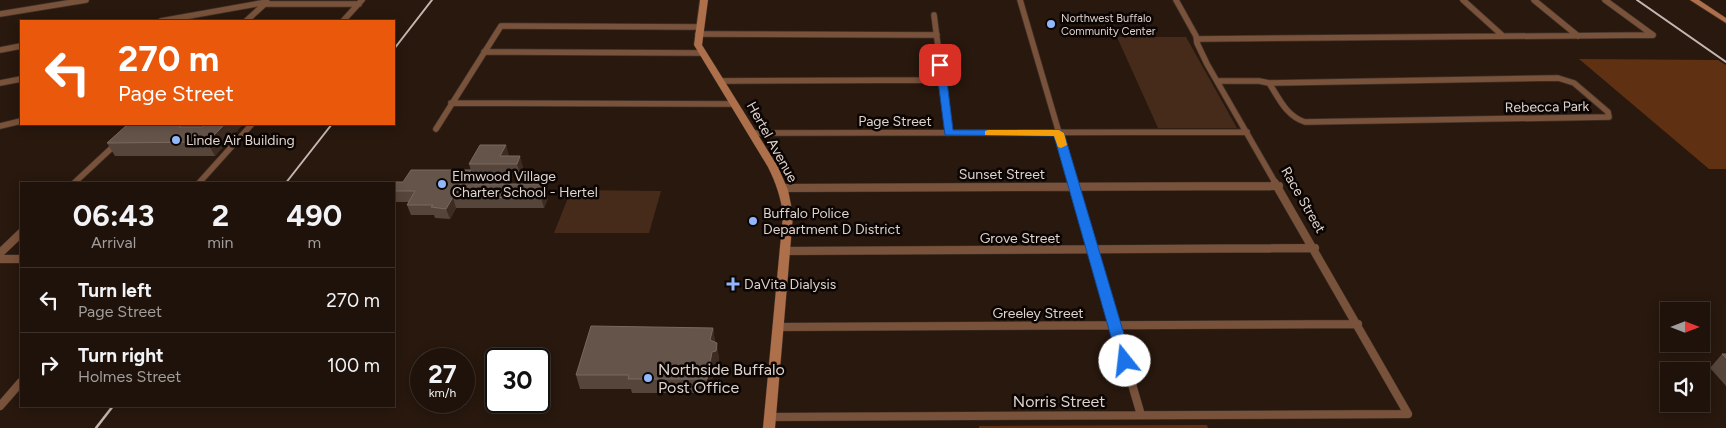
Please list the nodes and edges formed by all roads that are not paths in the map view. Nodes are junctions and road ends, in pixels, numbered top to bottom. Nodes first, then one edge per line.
1 (86, 0) edge
2 (704, 0) edge
3 (1020, 0) edge
4 (1176, 0) edge
5 (1463, 0) edge
6 (1534, 0) edge
7 (1605, 0) edge
8 (1694, 0) edge
9 (267, 2) edge
10 (360, 2) edge
11 (0, 14) edge
12 (934, 15) dead end
13 (167, 20) edge
14 (247, 20) edge
15 (344, 20) edge
16 (1726, 21) edge
17 (699, 31) junction
18 (937, 35) junction
19 (1503, 36) junction
20 (1578, 36) junction
21 (1197, 39) junction
22 (20, 46) edge
23 (0, 50) edge
24 (484, 52) junction
25 (702, 53) junction
26 (20, 79) edge
27 (942, 80) junction
28 (720, 81) junction
29 (0, 83) edge
30 (1219, 83) junction
31 (1269, 83) junction
32 (451, 103) junction
33 (734, 104) junction
34 (20, 121) edge
35 (251, 125) edge
36 (0, 126) edge
37 (436, 129) dead end
38 (1247, 132) junction
39 (753, 133) junction
40 (949, 133) junction
41 (1059, 133) junction
42 (123, 137) edge
43 (75, 182) edge
44 (200, 182) edge
45 (1074, 186) junction
46 (1279, 186) junction
47 (784, 188) junction
48 (20, 234) edge
49 (1315, 248) junction
50 (1092, 250) junction
51 (785, 251) junction
52 (0, 253) edge
53 (0, 259) edge
54 (20, 259) edge
55 (1358, 324) junction
56 (1114, 325) junction
57 (778, 327) junction
58 (20, 383) edge
59 (0, 406) edge
60 (1408, 414) joint
61 (1141, 415) junction
62 (770, 423) edge

1 - 11 street
2 - 17 street, Hertel Avenue
3 - 41 street
4 - 21 street, Race Street
5 - 19 street
6 - 20 street
7 - 20 street
8 - 16 street
9 - 10 street
9 - 13 street
9 - 14 street
10 - 15 street
12 - 18 street
17 - 18 street
17 - 24 street
17 - 25 street, Hertel Avenue
18 - 27 street
19 - 20 street
19 - 21 street
21 - 30 street, Race Street
22 - 23 street
24 - 25 street
24 - 32 street
25 - 28 street, Hertel Avenue
26 - 29 street
27 - 28 street
27 - 40 street
28 - 33 street, Hertel Avenue
30 - 31 street, Rebecca Park
30 - 38 street, Race Street
31 - 31 street, Rebecca Park
32 - 33 street
32 - 37 street
33 - 39 street, Hertel Avenue
34 - 36 street
35 - 44 street
38 - 41 street, Page Street
38 - 46 street, Race Street
39 - 40 street, Page Street
39 - 47 street, Hertel Avenue
40 - 41 street, Page Street
41 - 45 street
42 - 43 street
45 - 46 street, Sunset Street
45 - 47 street, Sunset Street
45 - 50 street
46 - 49 street, Race Street
47 - 51 street, Hertel Avenue
48 - 52 street
49 - 50 street, Grove Street
49 - 55 street, Race Street
50 - 51 street, Grove Street
50 - 56 street
51 - 57 street, Hertel Avenue
53 - 54 street
55 - 56 street, Greeley Street
55 - 60 street, Race Street
56 - 57 street, Greeley Street
56 - 61 street
57 - 62 street, Hertel Avenue
58 - 59 street
60 - 61 street, Norris Street
61 - 62 street, Norris Street

